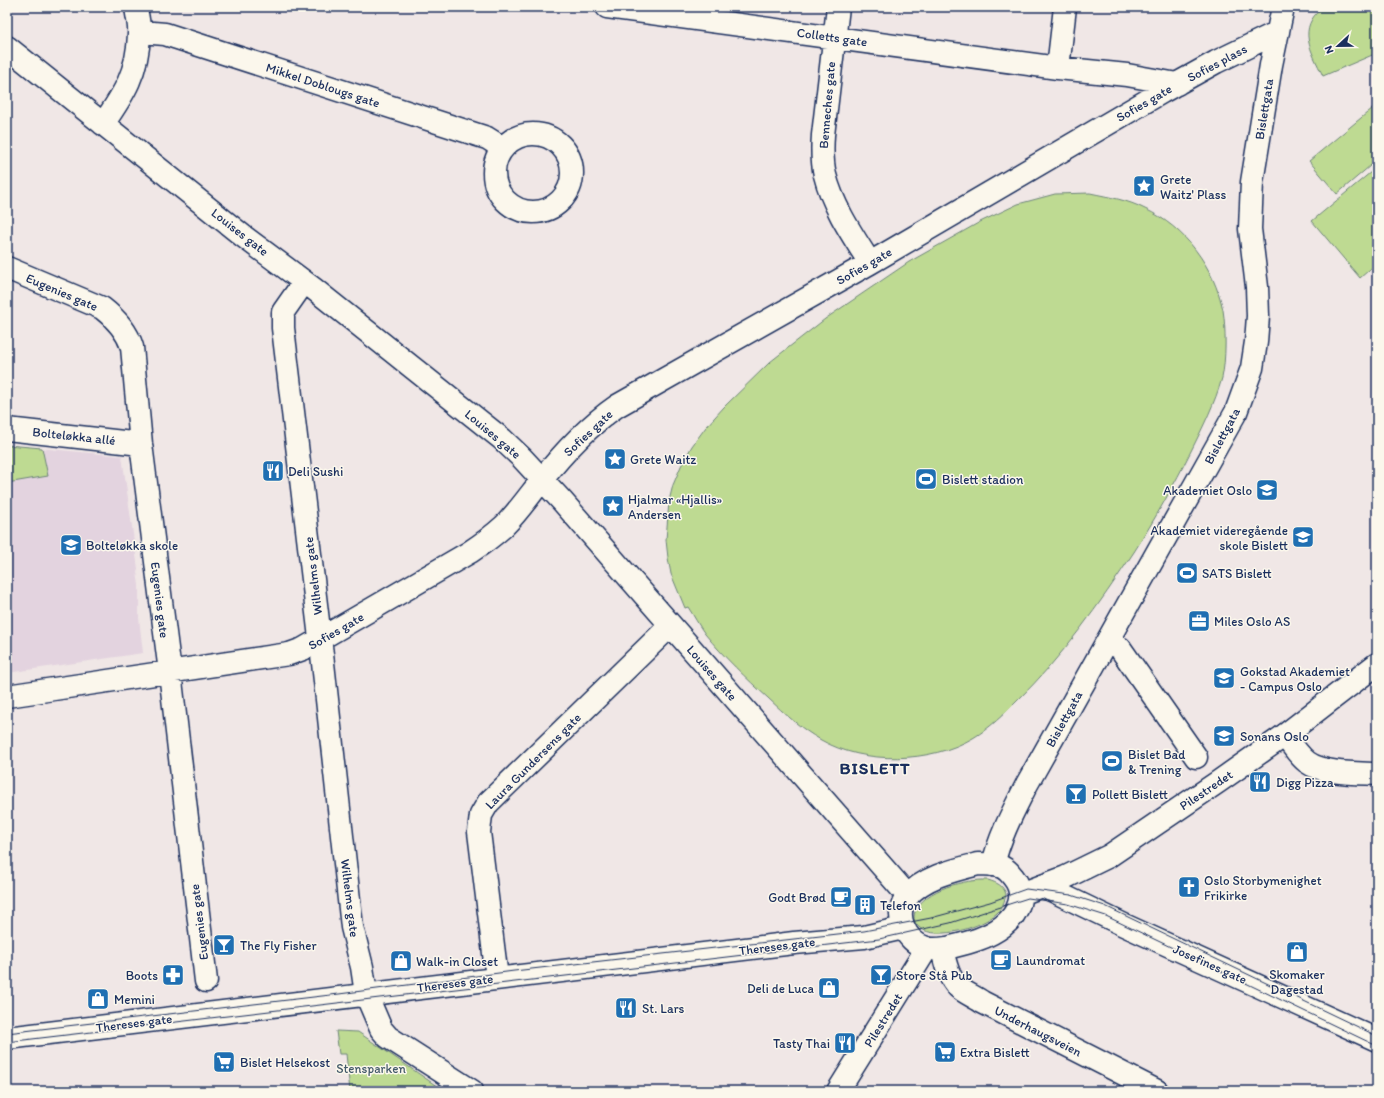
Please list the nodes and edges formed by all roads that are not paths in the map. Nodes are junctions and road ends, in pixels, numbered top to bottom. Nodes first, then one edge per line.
1 (136, 7) edge
2 (607, 7) edge
3 (838, 7) edge
4 (1065, 7) edge
5 (1283, 7) edge
6 (635, 9) edge
7 (1278, 32) junction
8 (140, 33) junction
9 (834, 37) junction
10 (7, 47) edge
11 (1058, 68) junction
12 (1176, 84) junction
13 (103, 124) junction
14 (503, 148) dead end
15 (870, 264) junction
16 (7, 268) edge
17 (304, 282) junction
18 (7, 429) edge
19 (141, 444) junction
20 (542, 479) junction
21 (670, 626) junction
22 (320, 640) junction
23 (1108, 641) junction
24 (1377, 664) edge
25 (170, 672) junction
26 (7, 696) edge
27 (1285, 735) junction
28 (1196, 757) dead end
29 (1377, 774) edge
30 (992, 864) junction
31 (1043, 886) junction
32 (1021, 894) junction
33 (908, 896) junction
34 (903, 928) junction
35 (934, 949) junction
36 (497, 978) junction
37 (206, 981) dead end
38 (366, 994) junction
39 (7, 1038) edge
40 (1377, 1040) edge
41 (472, 1091) edge
42 (838, 1091) edge
43 (1157, 1091) edge

1 - 8 street
2 - 6 street, Colletts gate
3 - 9 street, Benneches gate
4 - 11 street
5 - 7 street
6 - 9 street, Colletts gate
7 - 12 street, Sofies plass
7 - 23 street, Bislettgata
8 - 13 street
8 - 14 street, Mikkel Doblougs gate
9 - 11 street, Colletts gate
9 - 15 street, Benneches gate
10 - 13 street, Louises gate
11 - 12 street, Sofies plass
12 - 15 street, Sofies gate
13 - 17 street, Louises gate
15 - 20 street, Sofies gate
16 - 19 street, Eugenies gate
17 - 20 street, Louises gate
17 - 22 street, Wilhelms gate
18 - 19 street, Bolteløkka allé
19 - 25 street, Eugenies gate
20 - 21 street, Louises gate
20 - 22 street, Sofies gate
21 - 33 street, Louises gate
21 - 36 street, Laura Gundersens gate
22 - 25 street, Sofies gate
22 - 38 street, Wilhelms gate
23 - 28 street
23 - 30 street, Bislettgata
24 - 27 street, Pilestredet
25 - 26 street, Sofies gate
25 - 37 street, Eugenies gate
27 - 29 street
27 - 31 street, Pilestredet
30 - 32 street
30 - 33 street
31 - 32 street, Pilestredet
31 - 40 street, Josefines gate
32 - 35 street
33 - 34 street
34 - 35 street
34 - 36 street, Thereses gate
35 - 42 street, Pilestredet
35 - 43 street, Underhaugsveien
36 - 38 street, Thereses gate
38 - 39 street, Thereses gate
38 - 41 street, Wilhelms gate

